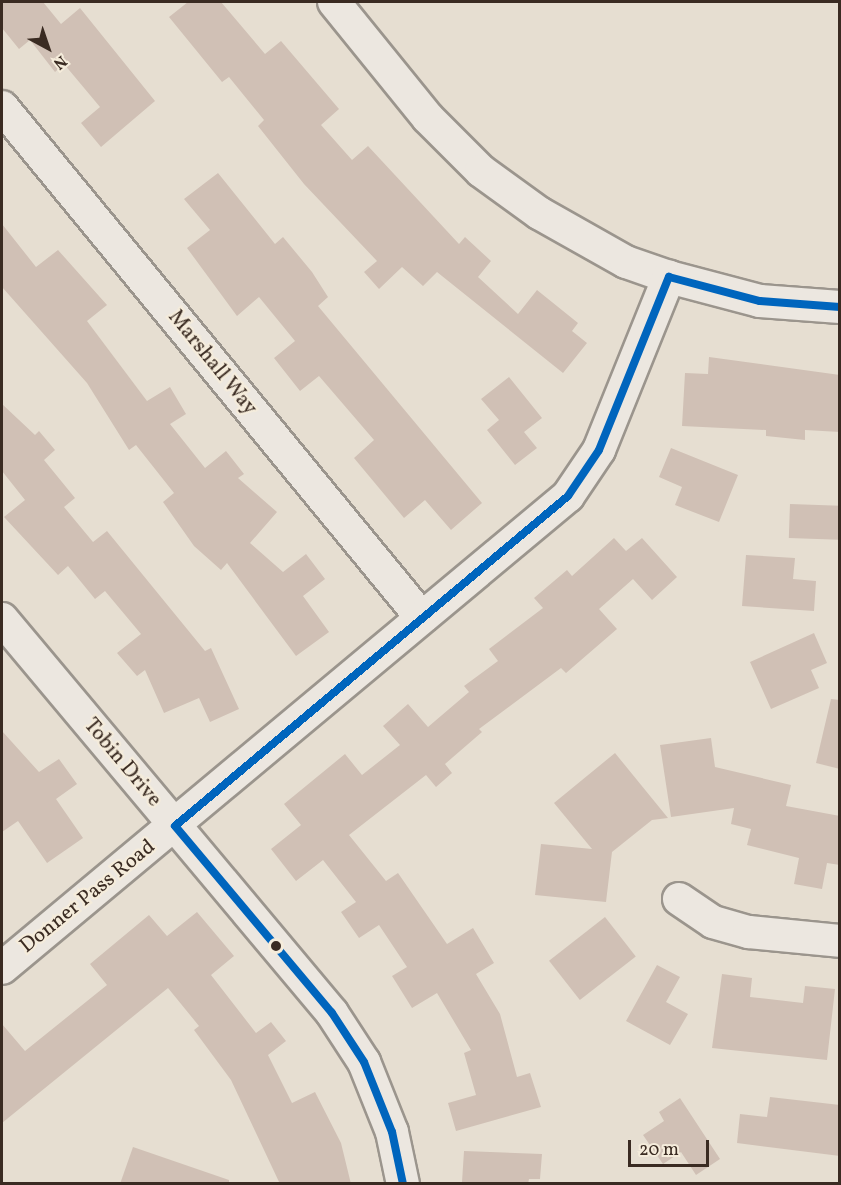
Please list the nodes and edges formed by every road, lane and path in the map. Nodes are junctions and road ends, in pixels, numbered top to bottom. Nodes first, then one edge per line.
1 (334, 2) edge
2 (2, 107) edge
3 (669, 277) junction
4 (840, 307) edge
5 (422, 618) junction
6 (2, 619) edge
7 (175, 826) junction
8 (679, 899) dead end
9 (840, 941) edge
10 (2, 968) edge
11 (403, 1184) edge

1 - 3 street
2 - 5 street, Marshall Way
3 - 4 street
3 - 5 street, Donner Pass Road
5 - 7 street, Donner Pass Road
6 - 7 street, Tobin Drive
7 - 10 street, Donner Pass Road
7 - 11 street, Tobin Drive
8 - 9 street

